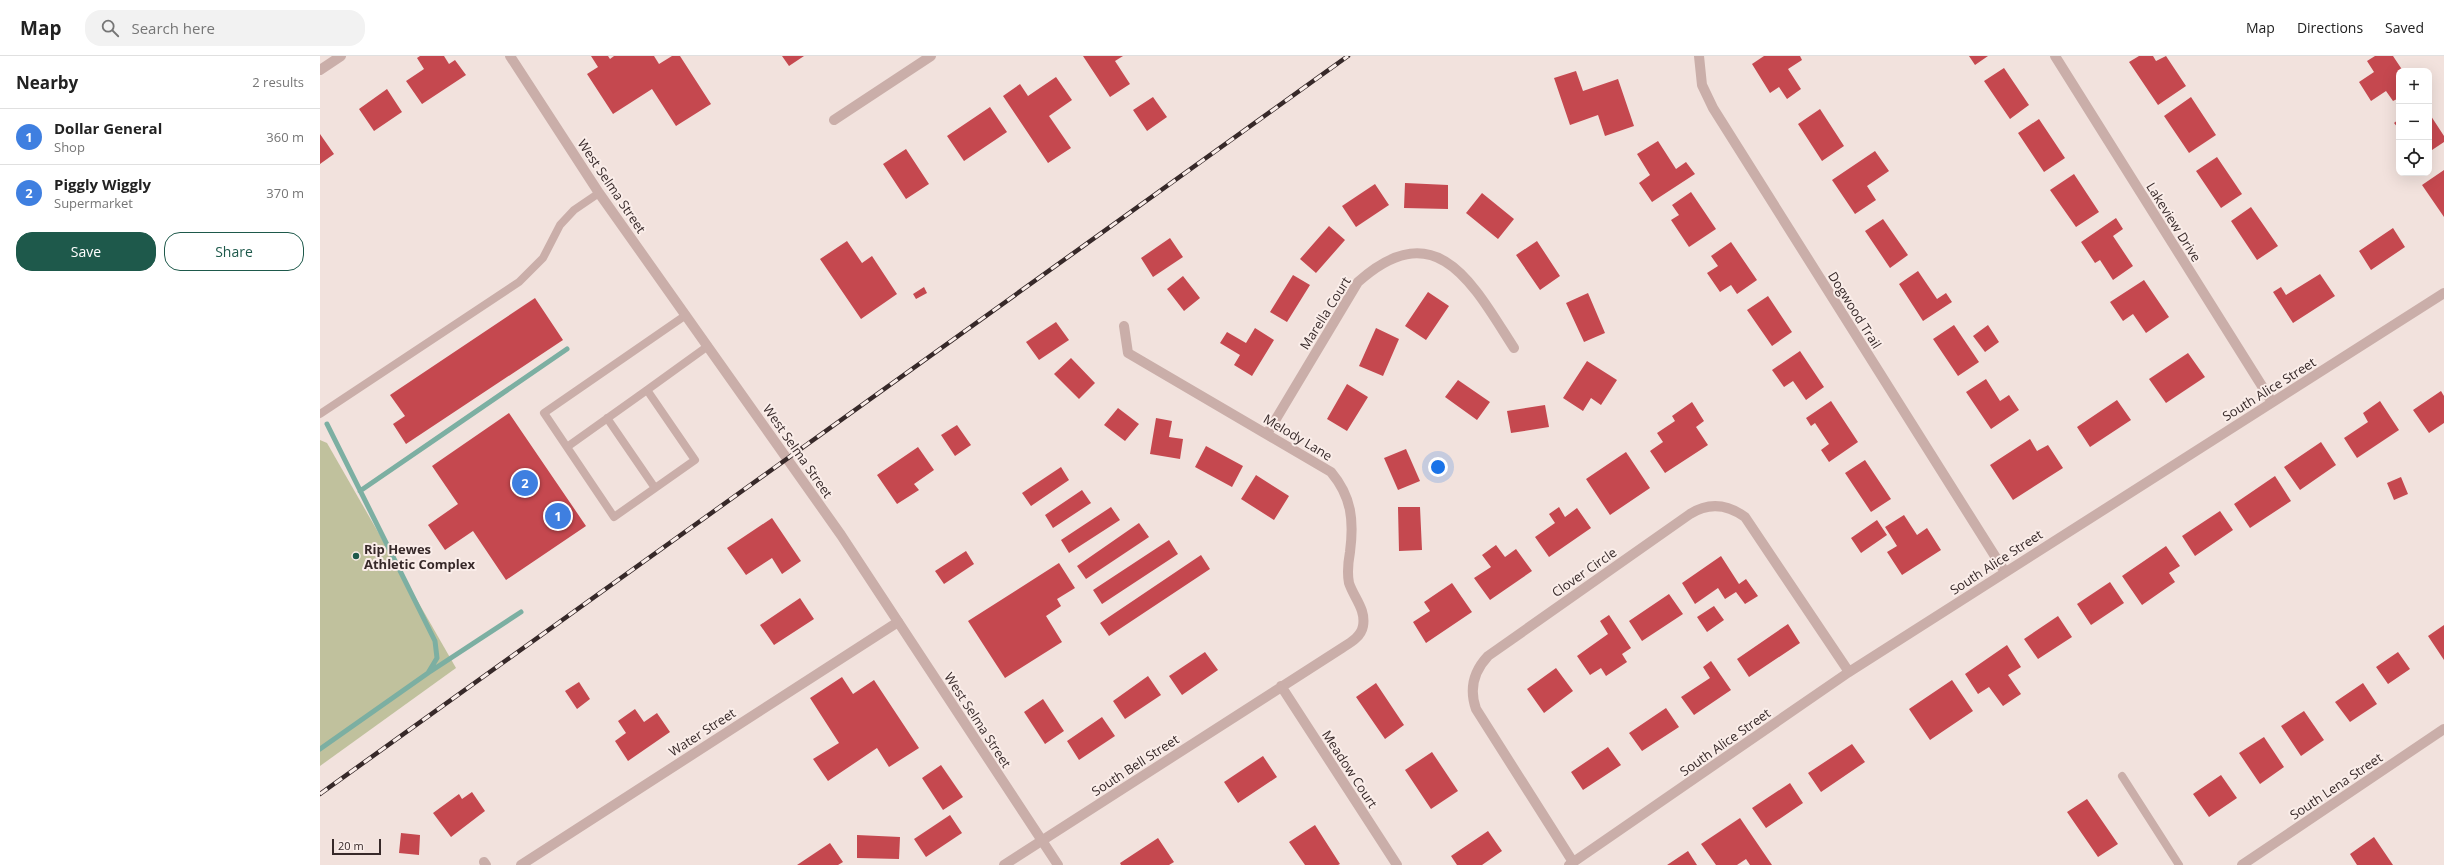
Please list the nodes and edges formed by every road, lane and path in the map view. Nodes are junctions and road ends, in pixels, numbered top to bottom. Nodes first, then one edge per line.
1 (341, 56) edge
2 (510, 56) edge
3 (931, 56) edge
4 (1699, 56) edge
5 (2055, 56) edge
6 (320, 70) edge
7 (834, 120) dead end
8 (599, 193) junction
9 (2444, 293) edge
10 (686, 315) junction
11 (1124, 326) dead end
12 (708, 346) junction
13 (1514, 348) dead end
14 (647, 390) junction
15 (2272, 402) junction
16 (320, 414) edge
17 (607, 418) junction
18 (1268, 434) junction
19 (567, 447) junction
20 (655, 488) junction
21 (2005, 572) junction
22 (898, 622) junction
23 (1849, 672) junction
24 (1281, 686) junction
25 (2444, 729) edge
26 (2122, 776) dead end
27 (1042, 841) junction
28 (1571, 864) edge
29 (521, 865) edge
30 (1004, 865) edge
31 (1058, 865) edge
32 (1397, 865) edge
33 (2179, 865) edge
34 (2242, 865) edge

1 - 6 street
2 - 8 street, West Selma Street
3 - 7 street
4 - 21 street, Dogwood Trail
5 - 15 street, Lakeview Drive
8 - 10 street, West Selma Street
8 - 16 lane
9 - 15 street, South Alice Street
10 - 12 street, West Selma Street
10 - 19 lane
11 - 18 street, Melody Lane
12 - 14 lane
12 - 22 street, West Selma Street
13 - 18 street, Marella Court
14 - 17 lane
14 - 20 lane
15 - 21 street, South Alice Street
17 - 19 lane
17 - 20 lane
18 - 24 street, Melody Lane
19 - 20 lane
21 - 23 street, South Alice Street
22 - 27 street, West Selma Street
22 - 29 street, Water Street
23 - 28 street, South Alice Street
23 - 28 street, Clover Circle
24 - 27 street, South Bell Street
24 - 32 street, Meadow Court
25 - 34 street, South Lena Street
26 - 33 lane
27 - 30 street, South Bell Street
27 - 31 street, West Selma Street

